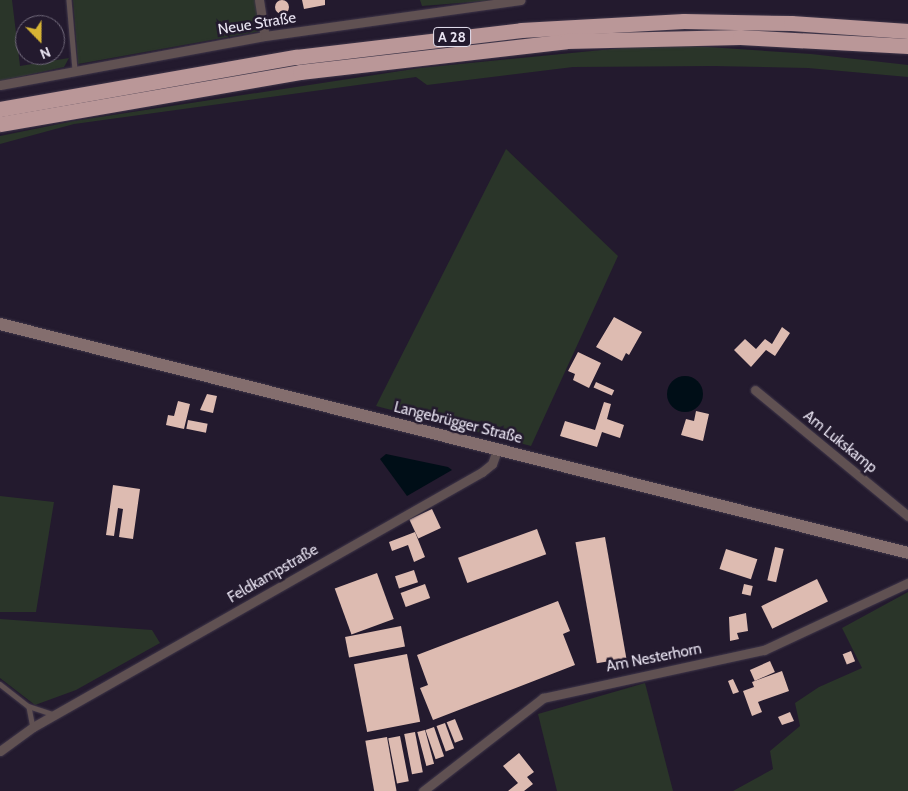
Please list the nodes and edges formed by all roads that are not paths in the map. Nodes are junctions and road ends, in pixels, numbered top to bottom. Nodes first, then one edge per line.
1 (69, 0) edge
2 (259, 0) edge
3 (520, 0) edge
4 (908, 31) edge
5 (265, 36) junction
6 (908, 46) edge
7 (75, 70) junction
8 (0, 85) edge
9 (0, 109) edge
10 (0, 124) edge
11 (0, 324) edge
12 (755, 390) dead end
13 (497, 450) junction
14 (908, 516) edge
15 (908, 553) edge
16 (908, 583) edge
17 (0, 684) edge
18 (28, 706) junction
19 (54, 715) junction
20 (33, 727) junction
21 (0, 751) edge
22 (423, 791) edge

1 - 7 lane
2 - 5 street
3 - 5 street, Neue Straße
4 - 9 highway, A 28
5 - 7 street, Neue Straße
6 - 10 highway, A 28
7 - 8 street, Neue Straße
11 - 13 street, Langebrügger Straße
12 - 14 street, Am Lukskamp
13 - 15 street, Langebrügger Straße
13 - 19 street, Feldkampstraße
16 - 22 street, Am Nesterhorn
17 - 18 lane
18 - 19 lane
18 - 20 lane
19 - 20 street, Feldkampstraße
20 - 21 street, Feldkampstraße

